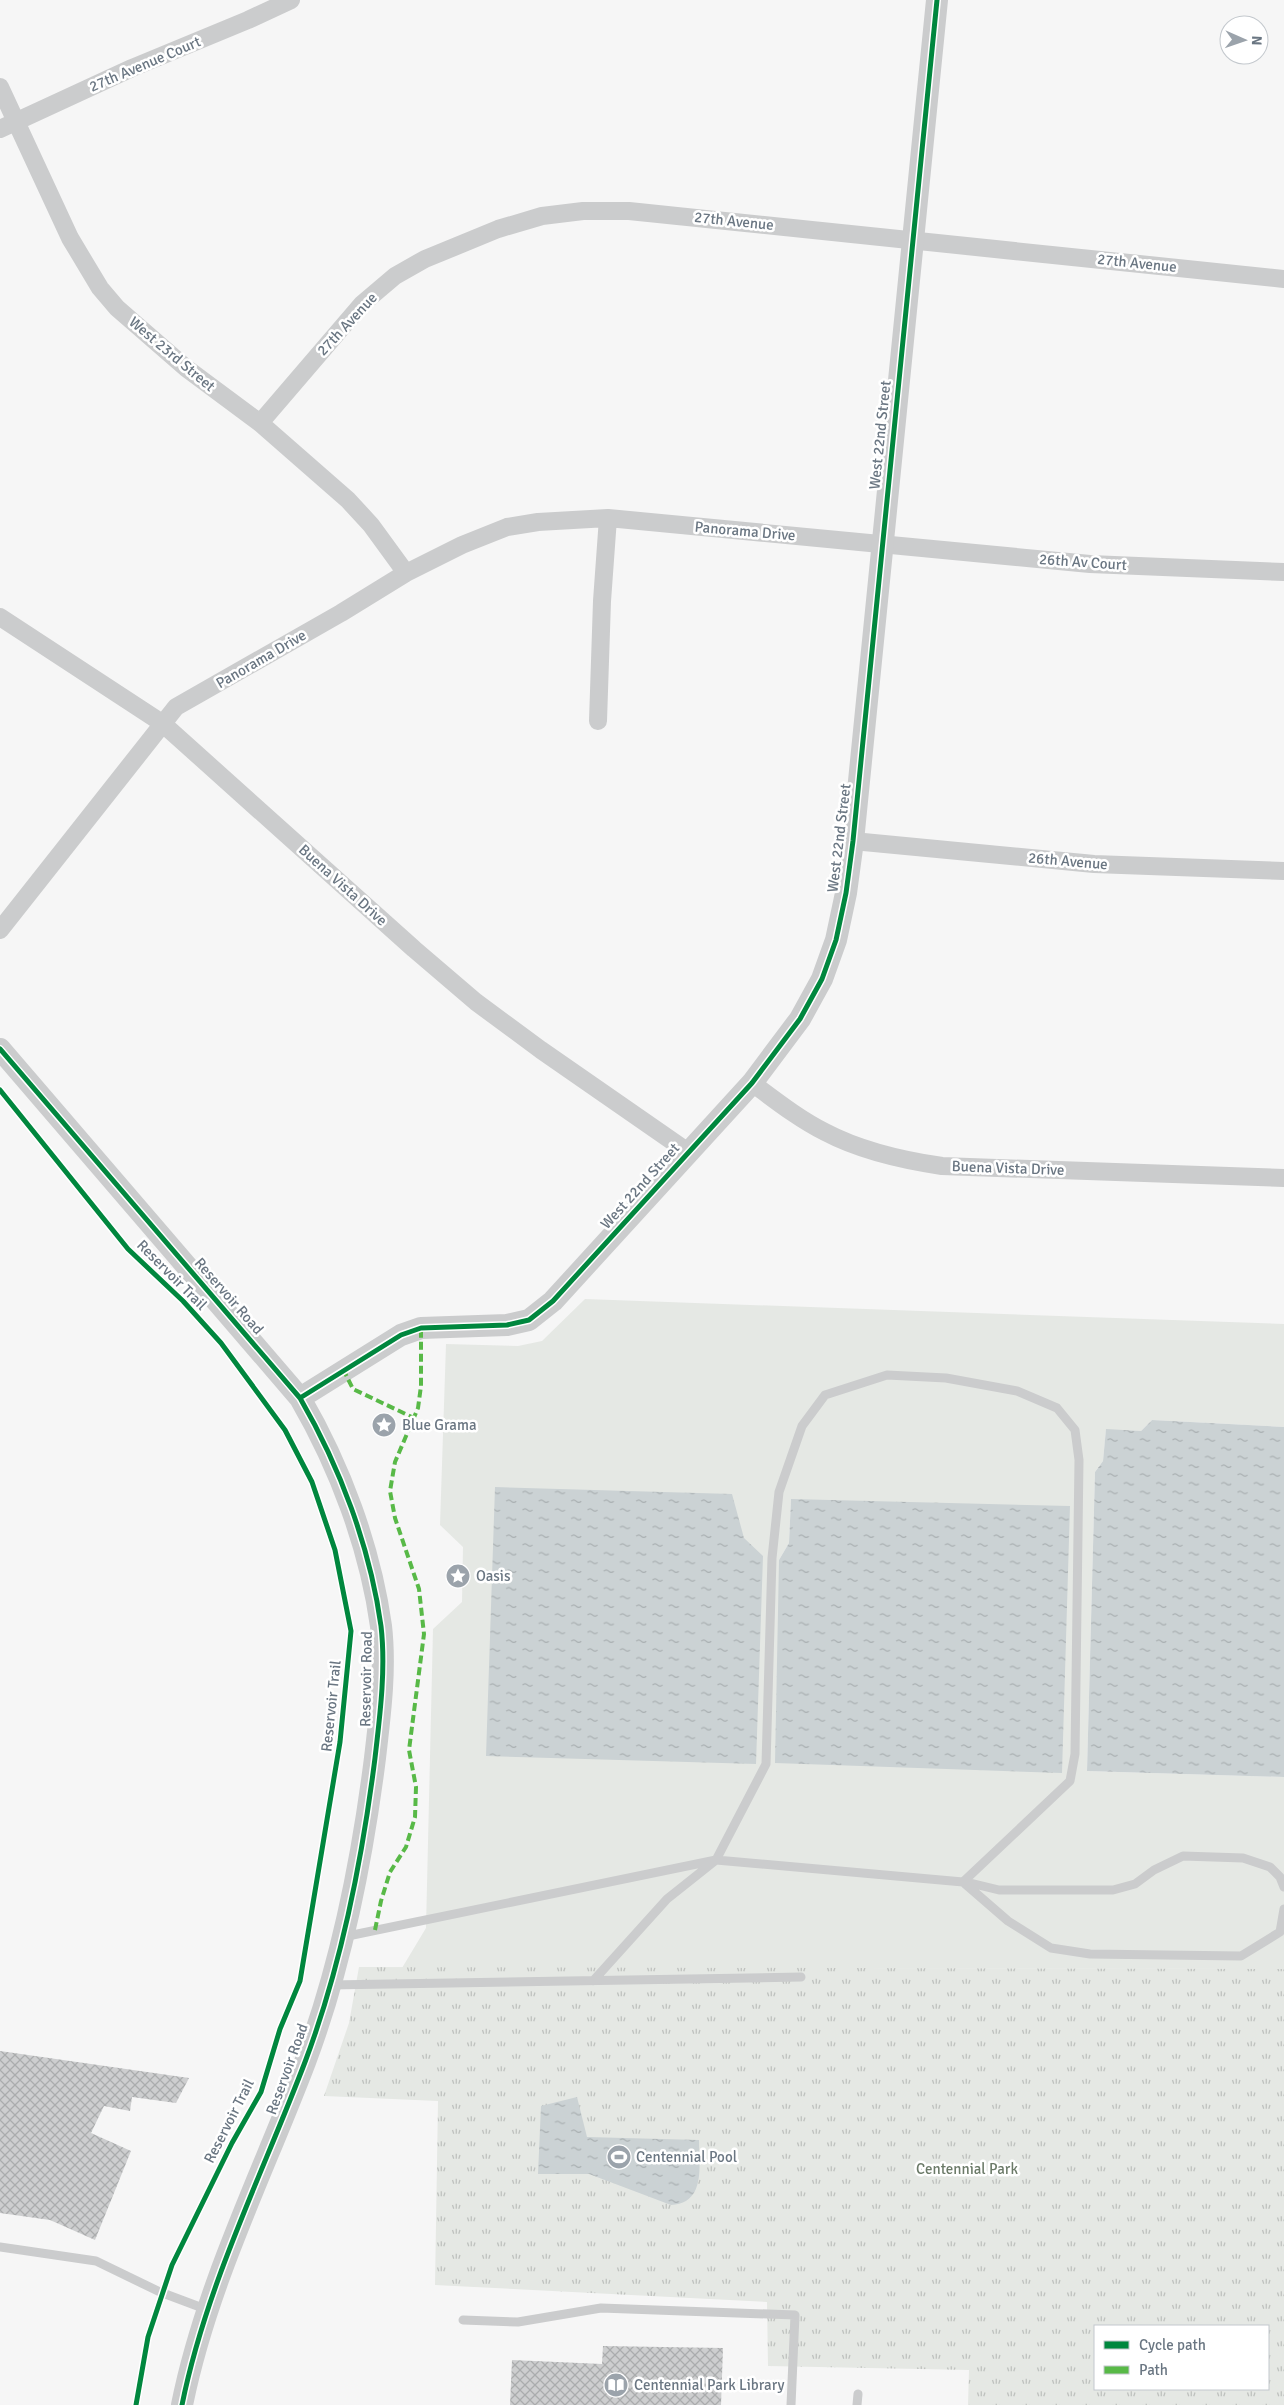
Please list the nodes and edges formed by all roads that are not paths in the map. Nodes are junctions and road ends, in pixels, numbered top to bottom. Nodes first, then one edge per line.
1 (937, 0) edge
2 (286, 1) edge
3 (0, 87) edge
4 (8, 126) edge
5 (912, 239) junction
6 (1284, 279) edge
7 (260, 423) junction
8 (608, 518) junction
9 (882, 544) junction
10 (1284, 572) edge
11 (406, 573) junction
12 (0, 617) edge
13 (598, 721) dead end
14 (162, 723) junction
15 (852, 841) junction
16 (1284, 871) edge
17 (0, 930) edge
18 (0, 1049) edge
19 (752, 1083) junction
20 (688, 1152) junction
21 (1284, 1178) edge
22 (300, 1398) junction
23 (716, 1860) junction
24 (1282, 1875) edge
25 (963, 1882) junction
26 (1284, 1887) edge
27 (1284, 1909) edge
28 (343, 1937) junction
29 (802, 1977) dead end
30 (593, 1981) junction
31 (330, 1986) junction
32 (0, 2246) edge
33 (208, 2310) junction
34 (464, 2320) dead end
35 (858, 2394) dead end
36 (182, 2405) edge
37 (791, 2405) edge
38 (857, 2405) edge

1 - 5 street, West 22nd Street
2 - 4 street, 27th Avenue Court
3 - 4 street, West 23rd Street
4 - 7 street, West 23rd Street
5 - 6 street, 27th Avenue
5 - 7 street, 27th Avenue
5 - 9 street, West 22nd Street
7 - 11 street, West 23rd Street
8 - 9 street, Panorama Drive
8 - 11 street, Panorama Drive
8 - 13 street
9 - 10 street, 26th Av Court
9 - 15 street, West 22nd Street
11 - 14 street, Panorama Drive
12 - 14 street, Buena Vista Drive
14 - 17 street, Panorama Drive
14 - 20 street, Buena Vista Drive
15 - 16 street, 26th Avenue
15 - 19 street, West 22nd Street
18 - 22 street, Reservoir Road
19 - 20 street, West 22nd Street
19 - 21 street, Buena Vista Drive
20 - 22 street, West 22nd Street
22 - 28 street, Reservoir Road
23 - 25 lane
23 - 25 lane
23 - 28 lane
23 - 30 lane
24 - 25 lane
24 - 26 lane
25 - 27 lane
28 - 31 street, Reservoir Road
29 - 30 lane
30 - 31 lane
31 - 33 street, Reservoir Road
32 - 33 lane
33 - 36 street, Reservoir Road
34 - 37 lane
35 - 38 lane

